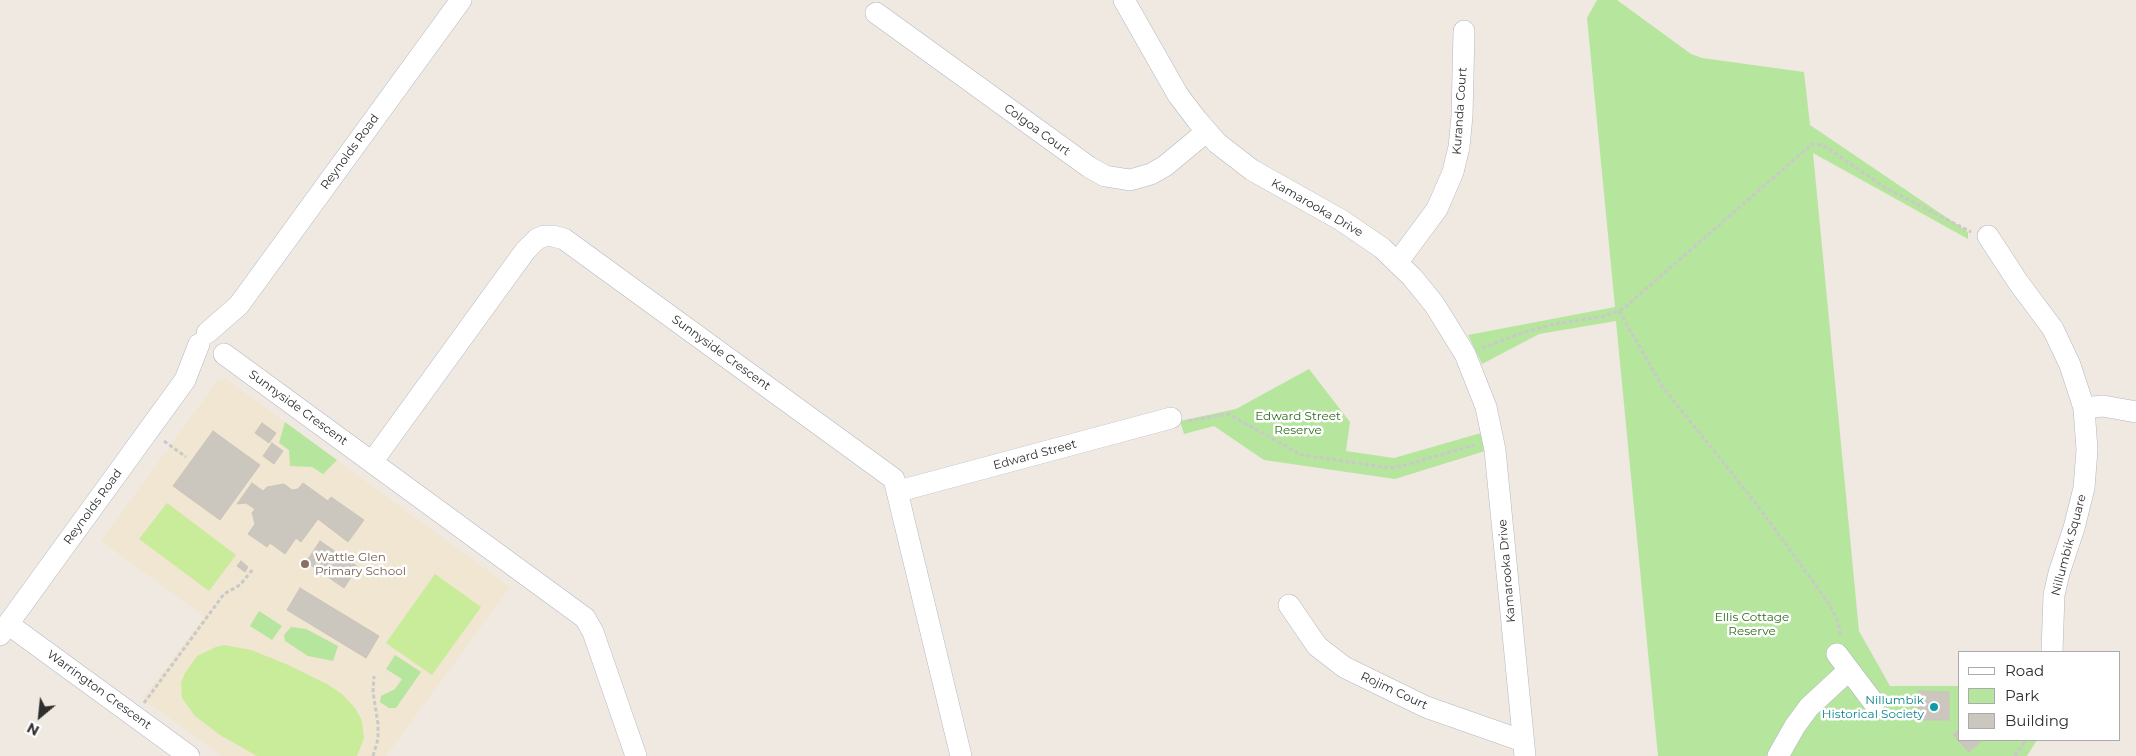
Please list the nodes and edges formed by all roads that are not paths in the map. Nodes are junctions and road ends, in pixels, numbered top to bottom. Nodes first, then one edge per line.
1 (461, 0) edge
2 (1124, 0) edge
3 (876, 13) dead end
4 (1464, 31) dead end
5 (1206, 132) junction
6 (1988, 236) road end
7 (1398, 263) junction
8 (239, 305) junction
9 (203, 338) junction
10 (222, 352) junction
11 (185, 380) junction
12 (2084, 408) junction
13 (2136, 412) edge
14 (1171, 419) road end
15 (372, 462) junction
16 (898, 492) junction
17 (1289, 605) dead end
18 (4, 630) edge
19 (2052, 651) edge
20 (1874, 703) dead end
21 (1524, 749) edge
22 (189, 756) edge
23 (636, 756) edge
24 (961, 756) edge
25 (1778, 756) edge

1 - 8 street, Reynolds Road
2 - 5 street, Kamarooka Drive
3 - 5 street, Colgoa Court
4 - 7 street, Kuranda Court
5 - 7 street, Kamarooka Drive
6 - 12 street, Nillumbik Square
7 - 21 street, Kamarooka Drive
8 - 9 street
8 - 10 street
9 - 10 street, Sunnyside Crescent
9 - 11 street
10 - 11 street
10 - 15 street, Sunnyside Crescent
11 - 18 street, Reynolds Road
12 - 13 street
12 - 19 street, Nillumbik Square
14 - 16 street, Edward Street
15 - 16 street, Sunnyside Crescent
15 - 23 street, Sunnyside Crescent
16 - 24 street, Sunnyside Crescent
17 - 21 street, Rojim Court
18 - 22 street, Warrington Crescent
20 - 25 street

